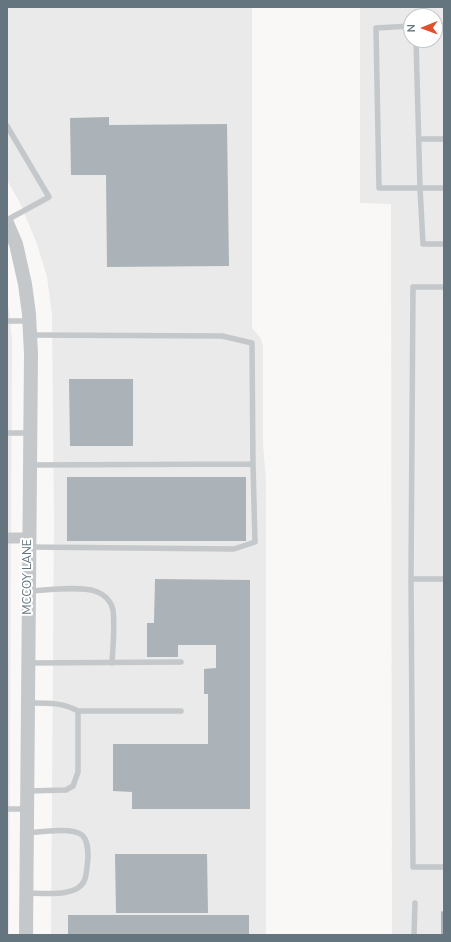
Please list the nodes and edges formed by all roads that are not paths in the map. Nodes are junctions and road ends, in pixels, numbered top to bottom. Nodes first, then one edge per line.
1 (403, 26) edge
2 (416, 48) edge
3 (7, 126) edge
4 (419, 139) junction
5 (444, 139) edge
6 (420, 188) junction
7 (444, 188) edge
8 (7, 222) edge
9 (444, 244) edge
10 (444, 286) edge
11 (7, 321) edge
12 (30, 321) junction
13 (30, 336) junction
14 (7, 433) edge
15 (30, 433) junction
16 (253, 464) junction
17 (30, 465) junction
18 (7, 538) edge
19 (29, 543) junction
20 (411, 579) junction
21 (444, 579) edge
22 (28, 591) junction
23 (181, 662) dead end
24 (28, 663) junction
25 (112, 663) junction
26 (28, 703) junction
27 (78, 711) junction
28 (181, 711) dead end
29 (27, 791) junction
30 (7, 809) edge
31 (27, 809) junction
32 (27, 833) junction
33 (444, 867) edge
34 (26, 894) junction
35 (415, 903) dead end
36 (26, 935) edge
37 (414, 935) edge

1 - 6 lane
2 - 4 lane
3 - 8 lane
4 - 5 lane
4 - 6 lane
6 - 7 lane
6 - 9 lane
8 - 12 street, MCCOY LANE
10 - 20 lane
11 - 12 lane
12 - 13 street, MCCOY LANE
13 - 15 street, MCCOY LANE
13 - 16 lane
14 - 15 lane
15 - 17 street, MCCOY LANE
16 - 17 lane
16 - 19 lane
17 - 19 street, MCCOY LANE
18 - 19 street
19 - 22 street, MCCOY LANE
20 - 21 lane
20 - 33 lane
22 - 24 street, MCCOY LANE
22 - 25 lane
23 - 25 lane
24 - 25 lane
24 - 26 street, MCCOY LANE
26 - 27 lane
26 - 29 street, MCCOY LANE
27 - 28 lane
27 - 29 lane
29 - 31 street, MCCOY LANE
30 - 31 lane
31 - 32 street, MCCOY LANE
32 - 34 street, MCCOY LANE
32 - 34 lane
34 - 36 street, MCCOY LANE
35 - 37 lane

